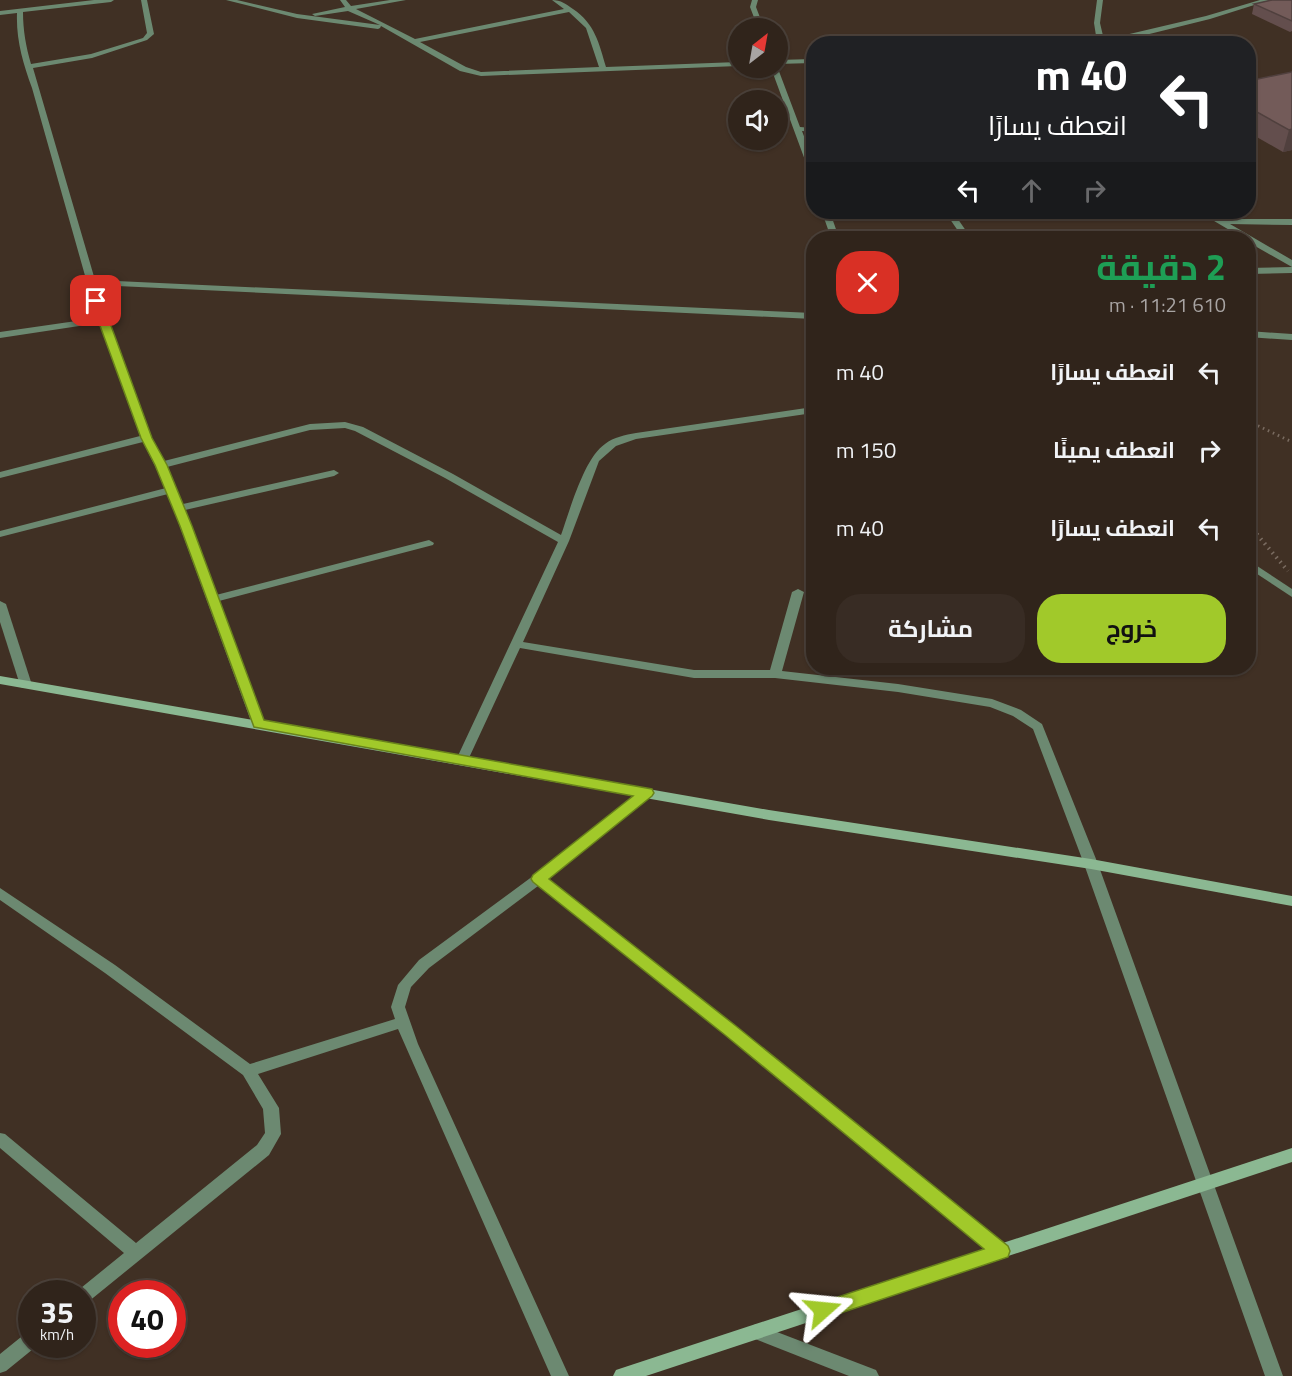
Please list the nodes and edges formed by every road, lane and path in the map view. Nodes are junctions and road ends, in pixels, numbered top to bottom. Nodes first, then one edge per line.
1 (111, 0) edge
2 (144, 0) edge
3 (229, 0) edge
4 (343, 0) edge
5 (403, 0) edge
6 (555, 0) edge
7 (755, 0) edge
8 (1100, 0) edge
9 (1267, 0) edge
10 (350, 9) junction
11 (570, 10) junction
12 (20, 11) junction
13 (0, 13) edge
14 (297, 16) junction
15 (757, 18) edge
16 (391, 28) junction
17 (1098, 36) edge
18 (1130, 36) edge
19 (414, 41) junction
20 (806, 61) edge
21 (788, 62) edge
22 (728, 64) edge
23 (28, 67) junction
24 (603, 70) junction
25 (779, 78) edge
26 (800, 129) junction
27 (806, 129) edge
28 (806, 148) edge
29 (1217, 219) edge
30 (1221, 221) junction
31 (1292, 222) edge
32 (1238, 231) edge
33 (1256, 242) edge
34 (1292, 264) edge
35 (1292, 270) edge
36 (1256, 271) edge
37 (91, 282) junction
38 (806, 316) edge
39 (102, 320) junction
40 (0, 335) edge
41 (1256, 335) edge
42 (1292, 337) edge
43 (806, 411) edge
44 (1256, 426) edge
45 (146, 438) junction
46 (1292, 442) edge
47 (161, 465) junction
48 (334, 472) dead end
49 (0, 475) edge
50 (172, 490) junction
51 (179, 508) junction
52 (1256, 533) edge
53 (0, 534) edge
54 (564, 541) junction
55 (429, 543) dead end
56 (1256, 569) edge
57 (1292, 575) edge
58 (798, 592) dead end
59 (1292, 594) edge
60 (214, 599) junction
61 (0, 604) edge
62 (516, 644) junction
63 (775, 674) junction
64 (0, 680) edge
65 (26, 685) junction
66 (258, 724) junction
67 (462, 760) junction
68 (646, 793) junction
69 (1091, 864) junction
70 (538, 879) junction
71 (0, 893) edge
72 (1292, 901) edge
73 (403, 1022) junction
74 (248, 1071) junction
75 (0, 1139) edge
76 (1292, 1155) edge
77 (1206, 1184) junction
78 (1001, 1251) junction
79 (136, 1252) junction
80 (96, 1285) edge
81 (756, 1332) junction
82 (18, 1350) edge
83 (0, 1365) edge
84 (865, 1375) edge
85 (560, 1376) edge
86 (622, 1376) edge
87 (1274, 1376) edge

1 - 12 street
2 - 23 street
3 - 14 street
4 - 10 street
5 - 10 street
6 - 11 street
7 - 15 street
8 - 17 street
9 - 18 street
10 - 14 street
10 - 16 street
11 - 19 street
11 - 24 street
12 - 13 street
12 - 23 street
14 - 16 street
16 - 19 street
19 - 24 street
20 - 21 street
22 - 24 street
23 - 37 street
25 - 26 street
26 - 27 street
26 - 28 street
29 - 30 street
30 - 31 street
30 - 32 street
33 - 34 street
35 - 36 street
37 - 38 street
37 - 39 street
39 - 40 street
39 - 45 street
41 - 42 street
43 - 54 street
44 - 46 path
45 - 47 street
45 - 49 street
47 - 50 street
47 - 54 street
48 - 51 street
50 - 51 street
50 - 53 street
51 - 60 street
52 - 57 path
54 - 62 street
55 - 60 street
56 - 59 street
58 - 63 street
60 - 66 street
61 - 65 street
62 - 63 street
62 - 67 street
63 - 69 street
64 - 65 street
65 - 66 street
66 - 67 street
67 - 68 street
68 - 69 street
68 - 70 street
69 - 72 street
69 - 77 street
70 - 73 street
70 - 78 street
71 - 74 street
73 - 74 street
73 - 85 street
74 - 79 street
75 - 79 street
76 - 77 street
77 - 78 street
77 - 87 street
78 - 81 street
79 - 80 street
81 - 84 street
81 - 86 street
82 - 83 street

